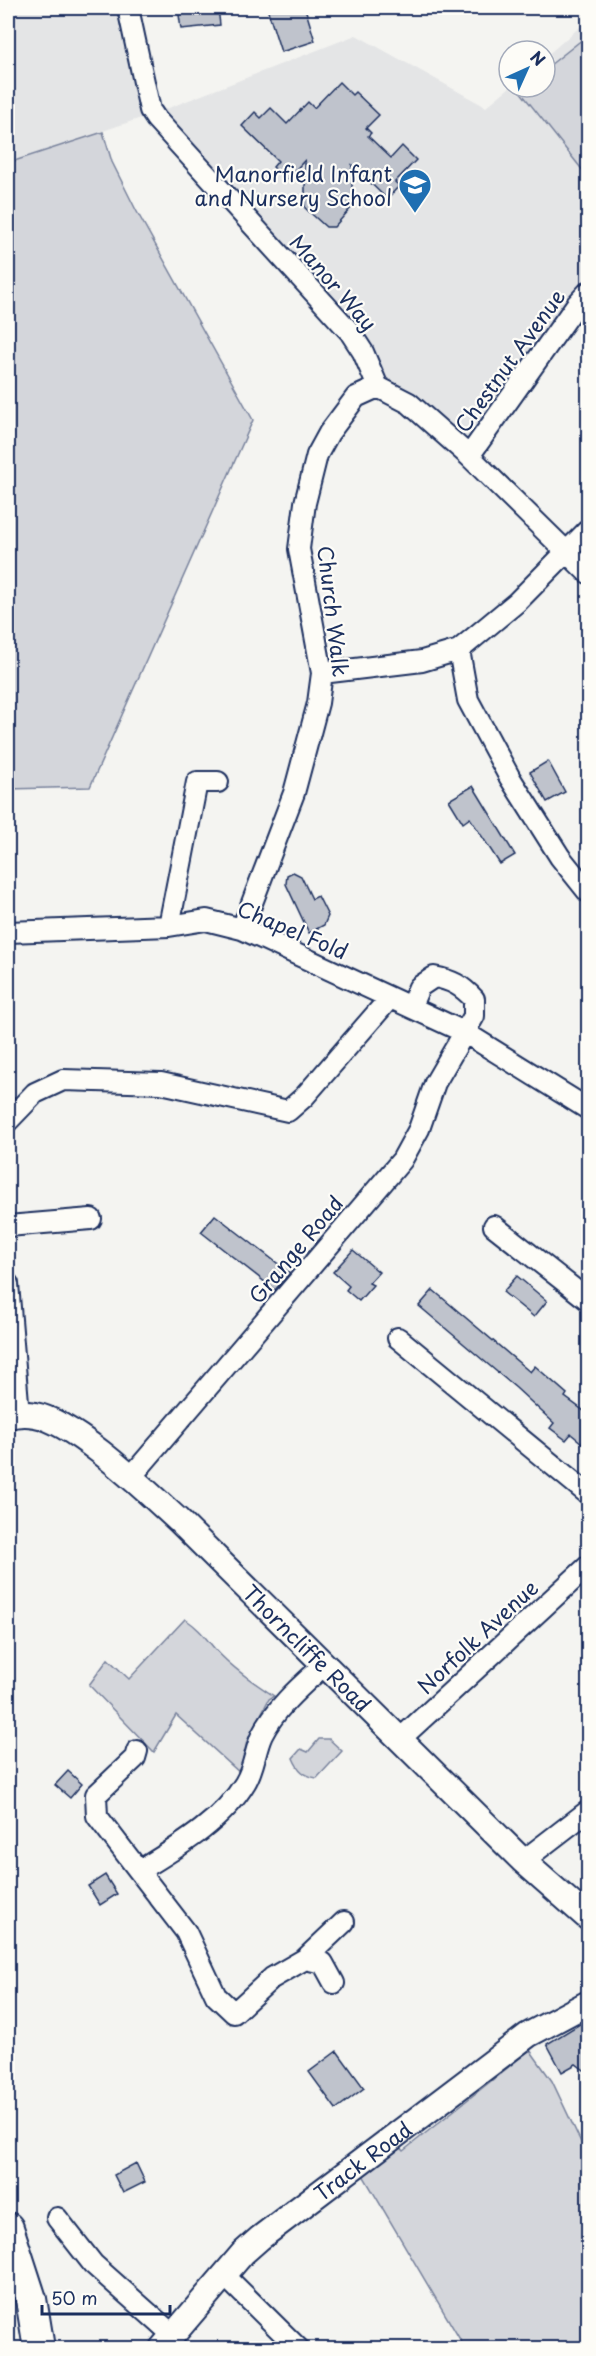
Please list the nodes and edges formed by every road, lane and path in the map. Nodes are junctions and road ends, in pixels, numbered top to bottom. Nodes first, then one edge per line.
1 (128, 8) edge
2 (588, 292) edge
3 (378, 387) junction
4 (469, 456) junction
5 (588, 530) edge
6 (566, 553) junction
7 (588, 573) edge
8 (459, 650) junction
9 (322, 673) junction
10 (218, 782) dead end
11 (588, 892) edge
12 (169, 926) junction
13 (242, 929) junction
14 (8, 932) edge
15 (389, 999) junction
16 (411, 1006) junction
17 (464, 1032) junction
18 (588, 1109) edge
19 (8, 1121) edge
20 (91, 1219) dead end
21 (8, 1226) edge
22 (494, 1226) dead end
23 (8, 1284) edge
24 (588, 1300) edge
25 (398, 1338) dead end
26 (13, 1415) edge
27 (131, 1477) junction
28 (588, 1494) edge
29 (588, 1566) edge
30 (323, 1666) junction
31 (399, 1740) junction
32 (137, 1750) dead end
33 (588, 1811) edge
34 (523, 1861) junction
35 (138, 1871) junction
36 (588, 1918) edge
37 (344, 1922) dead end
38 (305, 1959) junction
39 (334, 1983) dead end
40 (588, 2003) edge
41 (57, 2218) dead end
42 (8, 2228) edge
43 (224, 2275) junction
44 (168, 2342) edge
45 (39, 2349) edge
46 (298, 2349) edge

1 - 3 street, Manor Way
2 - 4 street, Chestnut Avenue
3 - 4 street
3 - 9 street, Church Walk
4 - 6 street
5 - 6 street
6 - 7 street
6 - 8 street
8 - 9 street
8 - 11 street
9 - 13 street, Church Walk
10 - 12 street
12 - 13 street, Chapel Fold
12 - 14 street, Chapel Fold
13 - 15 street, Chapel Fold
15 - 16 street, Chapel Fold
15 - 19 street
16 - 17 street, Chapel Fold
16 - 17 street
17 - 18 street, Chapel Fold
17 - 27 street, Grange Road
20 - 21 street
22 - 24 street
23 - 26 street
25 - 28 street
26 - 27 street, Thorncliffe Road
27 - 30 street, Thorncliffe Road
29 - 31 street, Norfolk Avenue
30 - 31 street, Thorncliffe Road
30 - 35 street
31 - 34 street, Thorncliffe Road
32 - 35 street
33 - 34 street
34 - 36 street, Thorncliffe Road
35 - 38 street
37 - 38 street
38 - 39 street
40 - 43 street, Track Road
41 - 44 street
42 - 45 main road
43 - 44 street, Track Road
43 - 46 street

